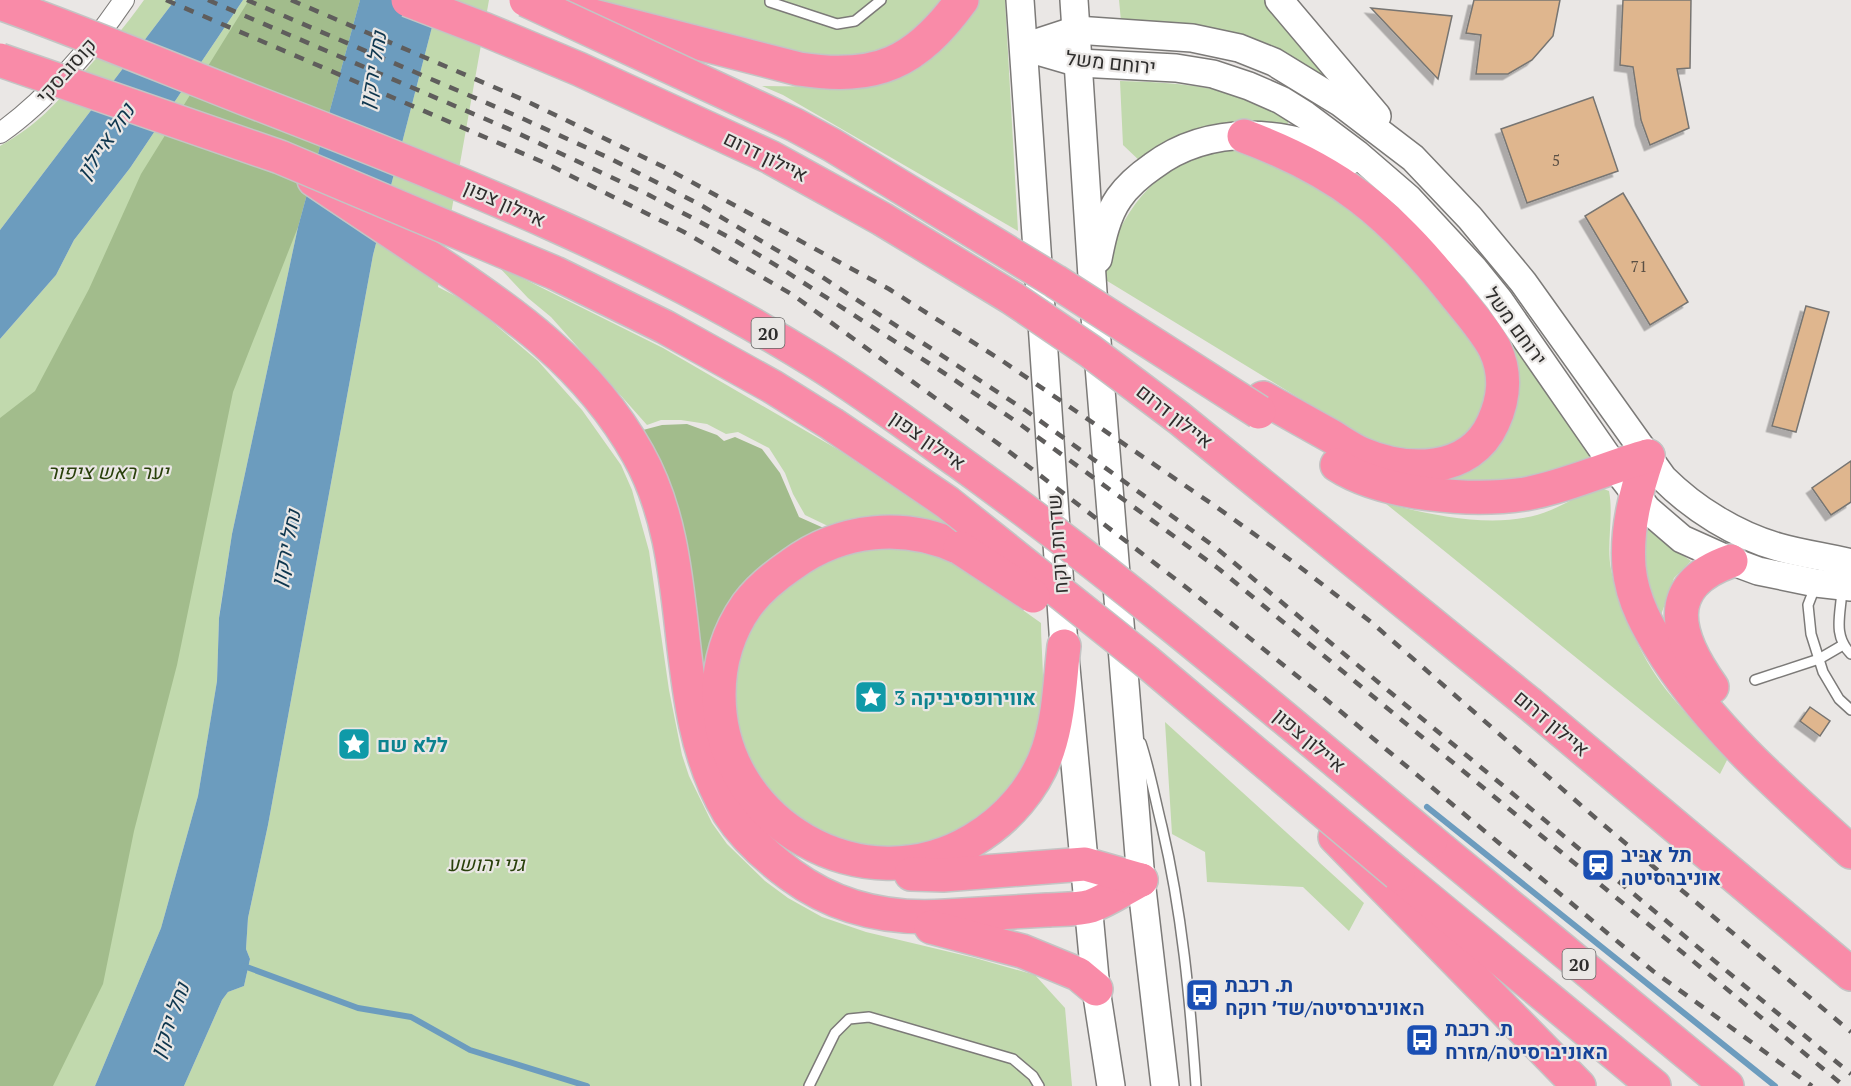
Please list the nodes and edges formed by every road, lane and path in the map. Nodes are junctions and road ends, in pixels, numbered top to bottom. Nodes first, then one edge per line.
1 (124, 0) edge
2 (408, 0) edge
3 (528, 0) edge
4 (770, 0) edge
5 (881, 0) edge
6 (1020, 0) edge
7 (1074, 0) edge
8 (1279, 0) edge
9 (0, 3) edge
10 (954, 11) edge
11 (1076, 30) junction
12 (1024, 47) junction
13 (0, 60) edge
14 (1079, 63) junction
15 (0, 133) edge
16 (1244, 136) junction
17 (280, 158) junction
18 (1413, 158) junction
19 (1408, 198) junction
20 (1093, 292) junction
21 (1261, 405) junction
22 (1648, 456) junction
23 (1614, 466) junction
24 (1635, 494) junction
25 (1731, 561) junction
26 (1837, 574) edge
27 (1843, 645) junction
28 (1064, 646) junction
29 (1851, 654) edge
30 (1819, 659) junction
31 (1755, 680) dead end
32 (1128, 705) junction
33 (1851, 710) edge
34 (1221, 725) junction
35 (1788, 794) junction
36 (773, 817) junction
37 (1851, 852) edge
38 (1085, 864) junction
39 (1141, 880) junction
40 (1393, 882) junction
41 (1089, 907) junction
42 (871, 912) junction
43 (1851, 974) edge
44 (1096, 989) junction
45 (809, 1086) edge
46 (1040, 1086) edge
47 (1111, 1086) edge
48 (1165, 1086) edge
49 (1196, 1086) edge
50 (1579, 1086) edge
51 (1654, 1086) edge
52 (1727, 1086) edge

1 - 15 street, קוסובסקי
2 - 43 highway, איילון דרום, bridge
3 - 10 highway, bridge
3 - 21 highway, bridge
4 - 5 lane
6 - 12 main road, שדרות רוקח
7 - 11 main road
8 - 18 main road
9 - 52 highway, איילון צפון / 20, bridge
11 - 12 main road, ירוחם משל
11 - 14 main road
11 - 18 main road, ירוחם משל
12 - 14 main road, ירוחם משל
12 - 28 main road, שדרות רוקח
13 - 17 highway, 20, bridge
14 - 19 main road, ירוחם משל
14 - 20 main road
16 - 19 main road
16 - 20 main road
16 - 21 highway
17 - 34 highway, 20, bridge
17 - 42 highway, bridge
18 - 22 main road, ירוחם משל
19 - 23 main road, ירוחם משל
20 - 32 main road
21 - 23 highway
22 - 23 highway
22 - 24 highway
22 - 26 main road, ירוחם משל
23 - 24 main road, ירוחם משל
24 - 25 main road, ירוחם משל
24 - 35 highway
25 - 26 main road, ירוחם משל
25 - 35 highway
26 - 27 lane
26 - 30 lane
27 - 29 lane
27 - 30 lane
28 - 36 highway
28 - 38 main road, שדרות רוקח
30 - 31 lane
30 - 33 lane
32 - 39 main road
32 - 49 lane
34 - 36 highway, bridge
34 - 40 highway, 20, bridge
35 - 37 highway
36 - 38 highway
38 - 39 highway
38 - 41 main road, שדרות רוקח
39 - 41 highway
39 - 48 main road
40 - 50 highway
40 - 51 highway, 20
41 - 42 highway
41 - 44 main road, שדרות רוקח
42 - 44 highway
44 - 47 main road, שדרות רוקח
45 - 46 lane

